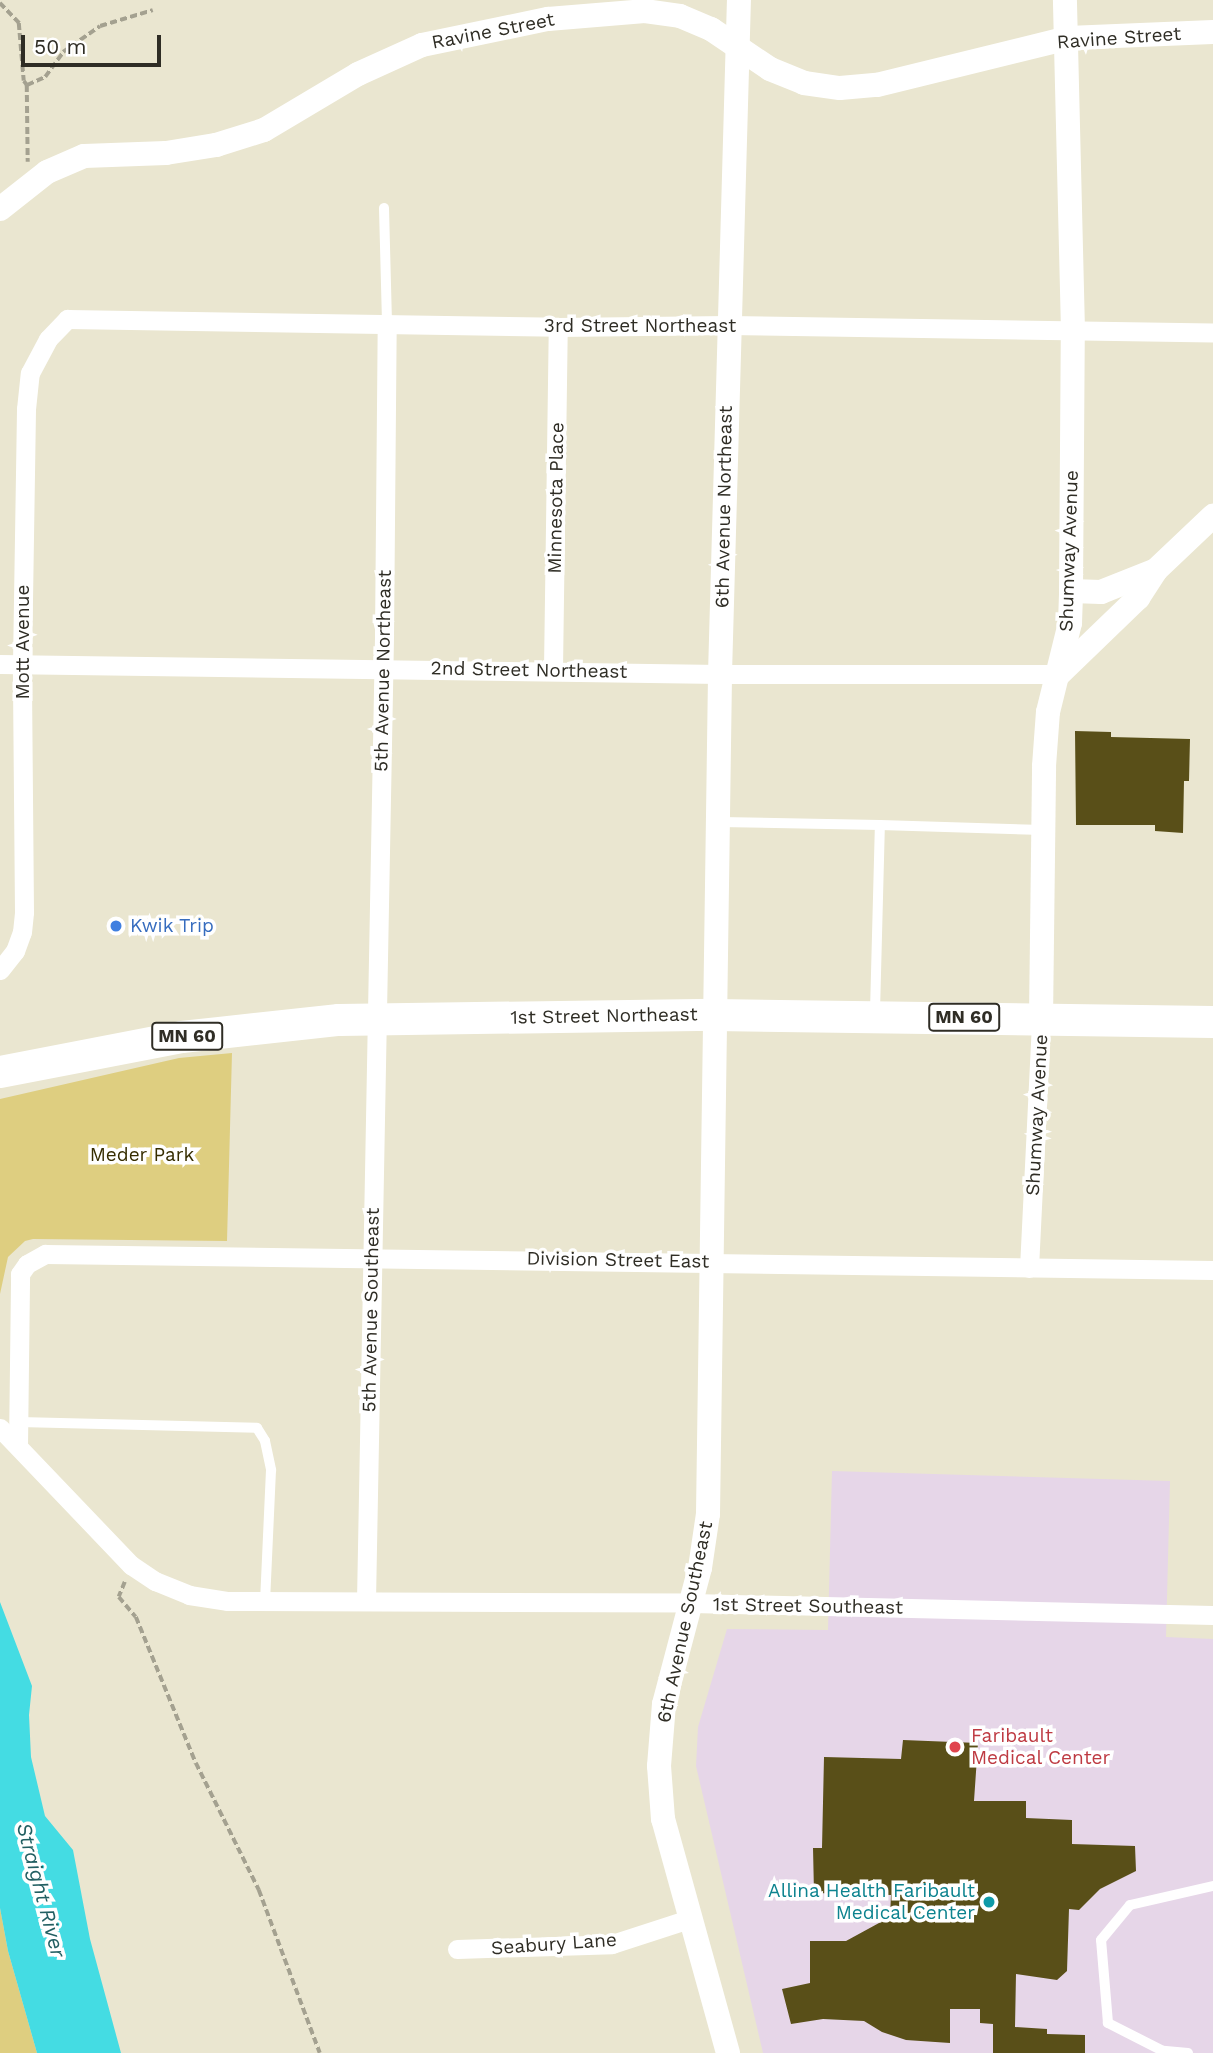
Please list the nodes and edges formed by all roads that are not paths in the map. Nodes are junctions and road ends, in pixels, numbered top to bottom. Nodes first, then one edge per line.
1 (739, 0) edge
2 (1065, 0) edge
3 (1213, 32) edge
4 (1068, 38) junction
5 (739, 48) junction
6 (384, 208) dead end
7 (0, 209) edge
8 (67, 319) joint
9 (387, 323) junction
10 (728, 325) junction
11 (558, 327) junction
12 (1073, 331) junction
13 (1213, 334) edge
14 (1213, 516) edge
15 (1156, 570) junction
16 (1071, 591) junction
17 (0, 664) edge
18 (22, 664) junction
19 (384, 668) junction
20 (554, 669) junction
21 (720, 674) junction
22 (1059, 674) junction
23 (718, 822) junction
24 (880, 825) junction
25 (1043, 830) junction
26 (0, 970) edge
27 (715, 1015) junction
28 (875, 1016) junction
29 (1041, 1019) junction
30 (377, 1020) junction
31 (1213, 1022) edge
32 (0, 1072) edge
33 (371, 1256) junction
34 (713, 1261) junction
35 (1029, 1268) junction
36 (1213, 1270) edge
37 (9, 1425) edge
38 (265, 1601) junction
39 (366, 1601) junction
40 (692, 1603) junction
41 (1213, 1615) edge
42 (1213, 1886) edge
43 (690, 1919) junction
44 (457, 1948) dead end
45 (728, 2053) edge
46 (1188, 2053) edge

1 - 5 street, 6th Avenue Northeast
2 - 4 street, Shumway Avenue
3 - 4 street, Ravine Street
4 - 5 street, Ravine Street
4 - 12 street, Shumway Avenue
5 - 7 street, Ravine Street
5 - 10 street, 6th Avenue Northeast
6 - 9 lane
8 - 9 street, 3rd Street Northeast
8 - 18 street, Mott Avenue
9 - 11 street, 3rd Street Northeast
9 - 19 street, 5th Avenue Northeast
10 - 11 street, 3rd Street Northeast
10 - 12 street, 3rd Street Northeast
10 - 21 street, 6th Avenue Northeast
11 - 20 street, Minnesota Place
12 - 13 street, 3rd Street Northeast
12 - 16 street, Shumway Avenue
14 - 15 street
15 - 16 street
15 - 22 street
16 - 22 street, Shumway Avenue
17 - 18 street, 2nd Street Northeast
18 - 19 street, 2nd Street Northeast
18 - 26 street, Mott Avenue
19 - 20 street, 2nd Street Northeast
19 - 30 street, 5th Avenue Northeast
20 - 21 street, 2nd Street Northeast
21 - 22 street, 2nd Street Northeast
21 - 23 street, 6th Avenue Northeast
22 - 25 street, Shumway Avenue
23 - 24 lane
23 - 27 street, 6th Avenue Northeast
24 - 25 lane
24 - 28 lane
25 - 29 street, Shumway Avenue
27 - 28 main road, 1st Street Northeast / MN 60
27 - 30 main road, 1st Street Northeast / MN 60
27 - 34 street, 6th Avenue Southeast
28 - 29 main road, 1st Street Northeast / MN 60
29 - 31 main road, 1st Street Northeast / MN 60
29 - 35 street, Shumway Avenue
30 - 32 main road, 1st Street Northeast / MN 60
30 - 33 street, 5th Avenue Southeast
33 - 34 street, Division Street East
33 - 37 street, Division Street East
33 - 39 street, 5th Avenue Southeast
34 - 35 street, Division Street East
34 - 40 street, 6th Avenue Southeast
35 - 36 street, Division Street East
37 - 38 street, 1st Street Southeast
37 - 38 lane
38 - 39 street, 1st Street Southeast
39 - 40 street, 1st Street Southeast
40 - 41 street, 1st Street Southeast
40 - 43 street, 6th Avenue Southeast
42 - 46 lane
43 - 44 street, Seabury Lane
43 - 45 street, 6th Avenue Southeast

